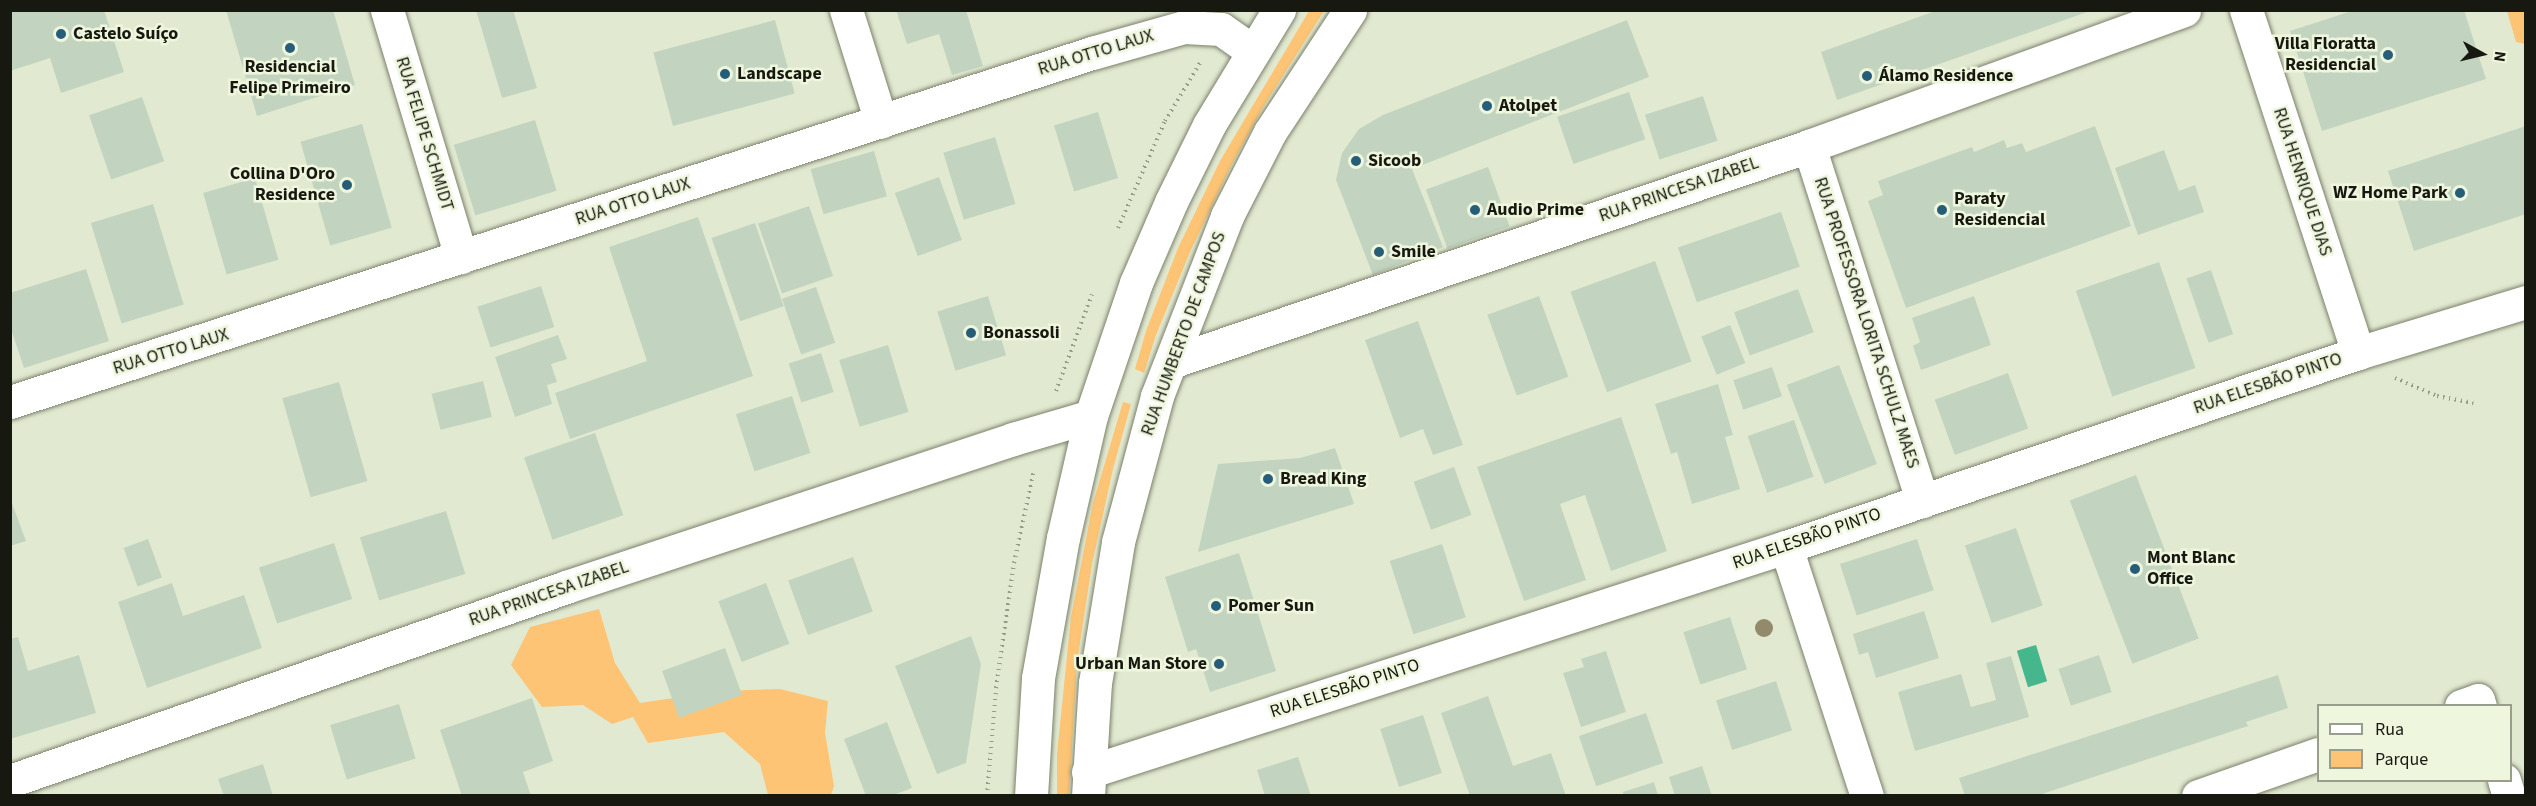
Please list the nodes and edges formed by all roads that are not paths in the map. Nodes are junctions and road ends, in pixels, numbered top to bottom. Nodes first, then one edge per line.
1 (387, 10) edge
2 (846, 10) edge
3 (1279, 10) edge
4 (1350, 10) edge
5 (2184, 10) edge
6 (2246, 10) edge
7 (1253, 51) junction
8 (881, 122) junction
9 (1809, 146) junction
10 (461, 257) junction
11 (2526, 302) edge
12 (2358, 353) junction
13 (1171, 362) junction
14 (11, 401) edge
15 (1091, 416) junction
16 (1922, 501) junction
17 (1786, 547) junction
18 (2317, 755) edge
19 (10, 781) edge
20 (1088, 784) edge
21 (1031, 795) edge
22 (1867, 795) edge
23 (2198, 795) edge

1 - 10 street, RUA FELIPE SCHMIDT
2 - 8 street
3 - 7 street
4 - 13 street, RUA HUMBERTO DE CAMPOS
5 - 9 street, RUA PRINCESA IZABEL
6 - 12 street, RUA HENRIQUE DIAS
7 - 8 street, RUA OTTO LAUX
7 - 15 street
8 - 10 street, RUA OTTO LAUX
9 - 13 street, RUA PRINCESA IZABEL
9 - 16 street, RUA PROFESSORA LORITA SCHULZ MAES
10 - 14 street, RUA OTTO LAUX
11 - 12 street, RUA ELESBÃO PINTO
12 - 16 street, RUA ELESBÃO PINTO
13 - 20 street, RUA HUMBERTO DE CAMPOS
15 - 19 street, RUA PRINCESA IZABEL
15 - 21 street
16 - 17 street, RUA ELESBÃO PINTO
17 - 20 street, RUA ELESBÃO PINTO
17 - 22 street
18 - 23 street

